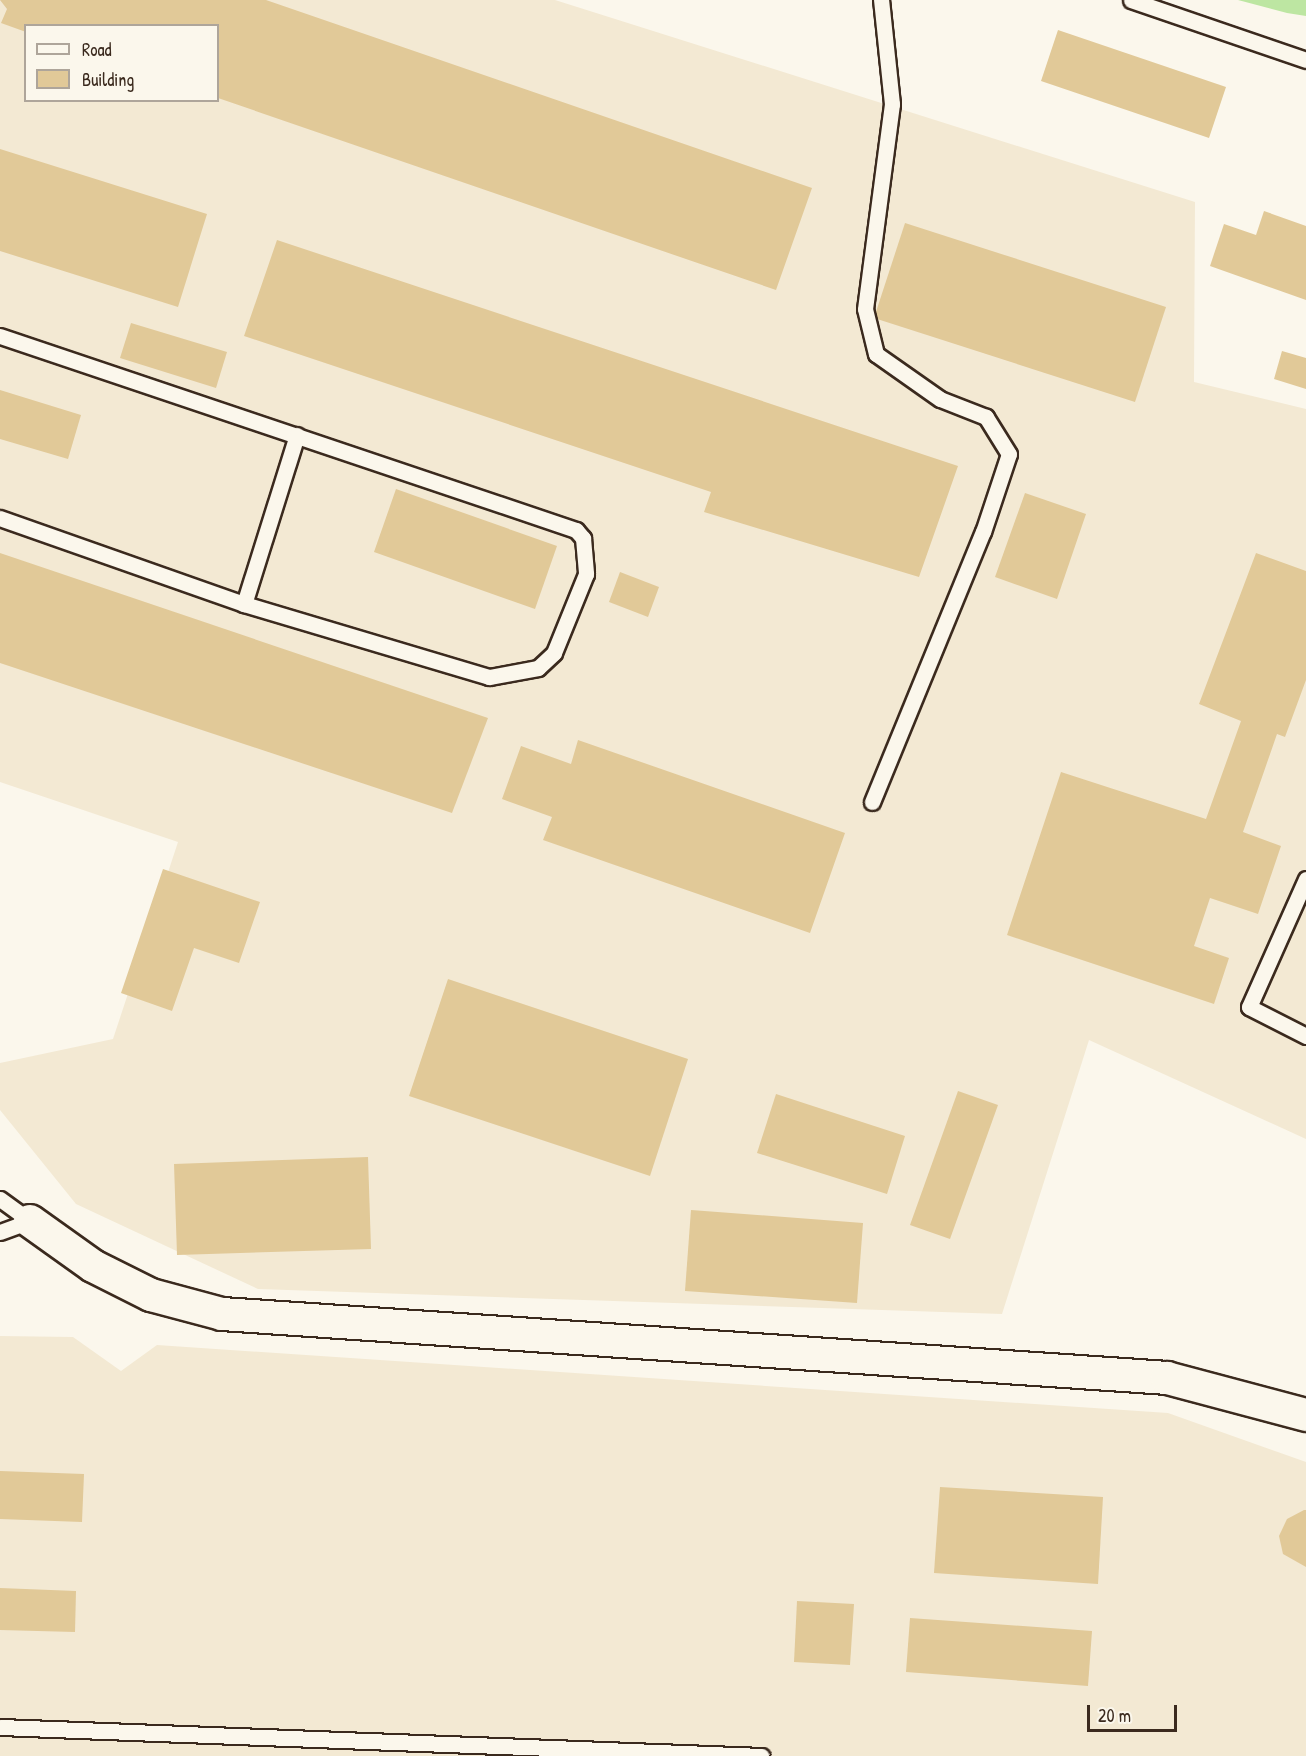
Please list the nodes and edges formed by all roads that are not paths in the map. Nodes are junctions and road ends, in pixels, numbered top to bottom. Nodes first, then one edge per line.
1 (881, 0) edge
2 (1131, 0) edge
3 (1306, 60) edge
4 (0, 336) edge
5 (297, 435) junction
6 (0, 518) edge
7 (244, 604) junction
8 (872, 802) dead end
9 (1306, 879) edge
10 (1306, 1036) edge
11 (0, 1199) edge
12 (30, 1221) junction
13 (0, 1232) edge
14 (1306, 1415) edge
15 (0, 1727) edge
16 (761, 1756) edge

1 - 8 lane
2 - 3 lane
4 - 5 lane
5 - 7 lane
5 - 7 lane
6 - 7 lane
9 - 10 lane
11 - 12 lane
12 - 13 lane
12 - 14 street
15 - 16 lane

